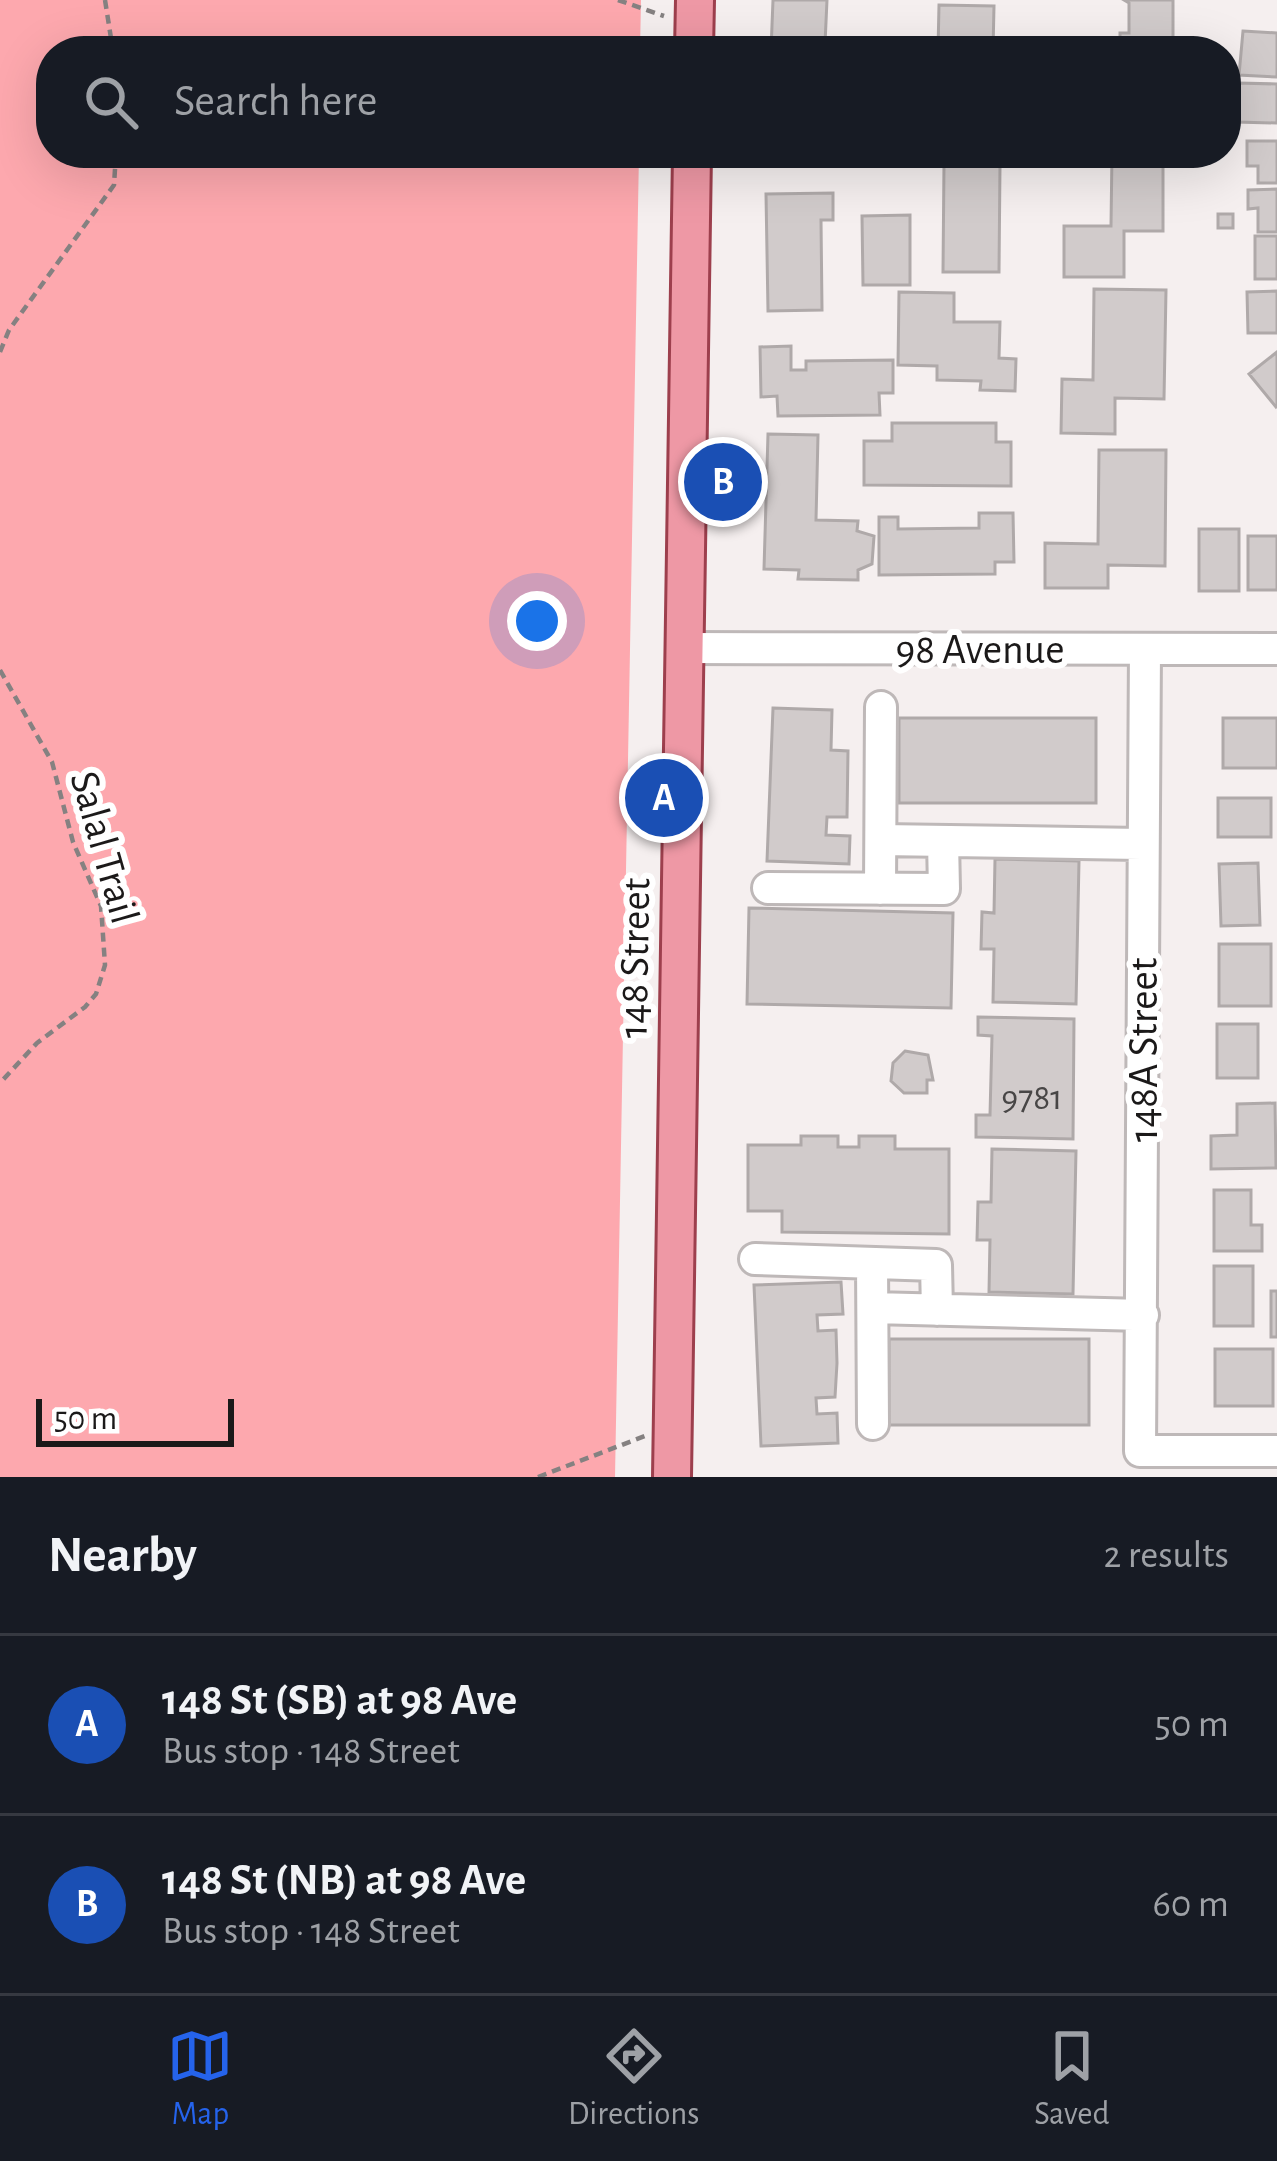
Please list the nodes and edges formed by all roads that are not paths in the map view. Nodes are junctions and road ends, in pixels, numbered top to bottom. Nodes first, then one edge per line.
1 (692, 168) edge
2 (682, 648) junction
3 (1145, 649) junction
4 (1277, 650) edge
5 (881, 706) dead end
6 (881, 840) junction
7 (943, 841) junction
8 (1141, 844) junction
9 (768, 888) dead end
10 (880, 889) junction
11 (755, 1259) dead end
12 (872, 1263) junction
13 (873, 1308) junction
14 (937, 1310) junction
15 (1143, 1315) junction
16 (873, 1424) dead end
17 (1277, 1451) edge
18 (1150, 1460) edge
19 (672, 1477) edge

1 - 2 main road, 148 Street
2 - 3 street, 98 Avenue
2 - 19 main road, 148 Street
3 - 4 street, 98 Avenue
3 - 8 street, 148A Street
5 - 6 street
6 - 7 street
6 - 10 street
7 - 8 street
7 - 10 street
8 - 15 street, 148A Street
9 - 10 street
11 - 12 street
12 - 13 street
12 - 14 street
13 - 14 street
13 - 16 street
14 - 15 street
15 - 18 street, 148A Street
17 - 18 street

